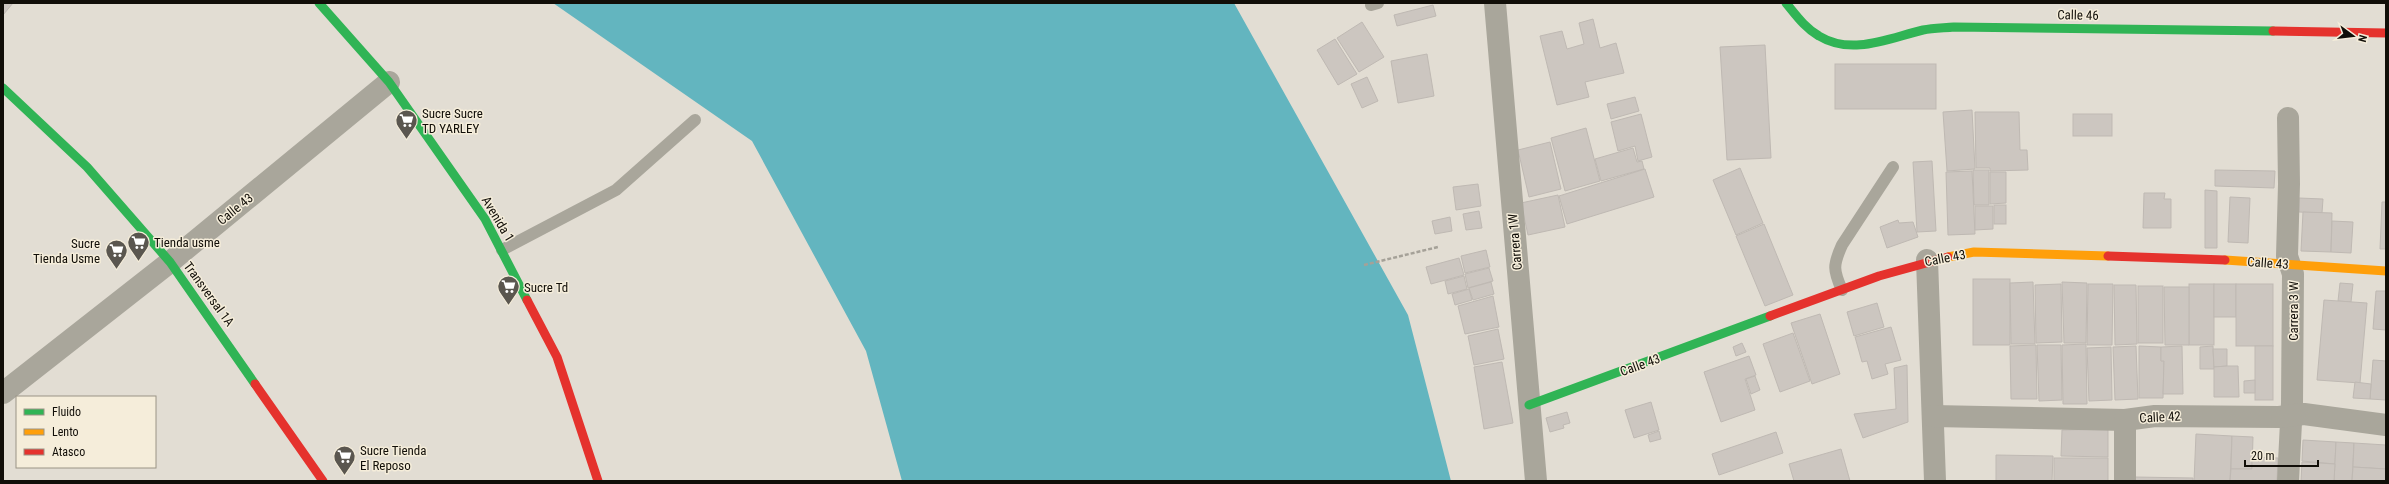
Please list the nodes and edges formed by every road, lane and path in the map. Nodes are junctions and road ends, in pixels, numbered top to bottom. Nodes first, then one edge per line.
1 (319, 3) edge
2 (1495, 3) edge
3 (1786, 3) edge
4 (2386, 33) edge
5 (389, 82) junction
6 (3, 88) edge
7 (2288, 118) dead end
8 (695, 120) dead end
9 (1893, 167) dead end
10 (1438, 247) dead end
11 (502, 250) junction
12 (1927, 260) junction
13 (170, 262) junction
14 (1364, 265) dead end
15 (2289, 265) junction
16 (2386, 271) edge
17 (1842, 290) junction
18 (3, 393) edge
19 (1529, 405) junction
20 (2292, 414) junction
21 (1933, 416) junction
22 (2125, 420) junction
23 (2386, 425) edge
24 (323, 481) edge
25 (598, 481) edge
26 (1536, 481) edge
27 (1935, 481) edge
28 (2125, 481) edge
29 (2288, 481) edge

1 - 5 street, Avenida 1
2 - 19 street, Carrera 1W
3 - 4 street, Calle 46
5 - 11 street, Avenida 1
5 - 13 street, Calle 43
6 - 13 street, Transversal 1A
7 - 15 street, Carrera 3 W
8 - 11 lane
9 - 17 lane
10 - 14 path
11 - 25 street, Avenida 1
12 - 15 street, Calle 43
12 - 17 street, Calle 43
12 - 21 street
13 - 18 street, Calle 43
13 - 24 street, Transversal 1A
15 - 16 street, Calle 43
15 - 20 street, Carrera 3 W
17 - 19 street, Calle 43
19 - 26 street, Carrera 1W
20 - 22 street, Calle 42
20 - 23 street, Calle 42
20 - 29 street, Carrera 3 W
21 - 22 street, Calle 42
21 - 27 street
22 - 28 street

